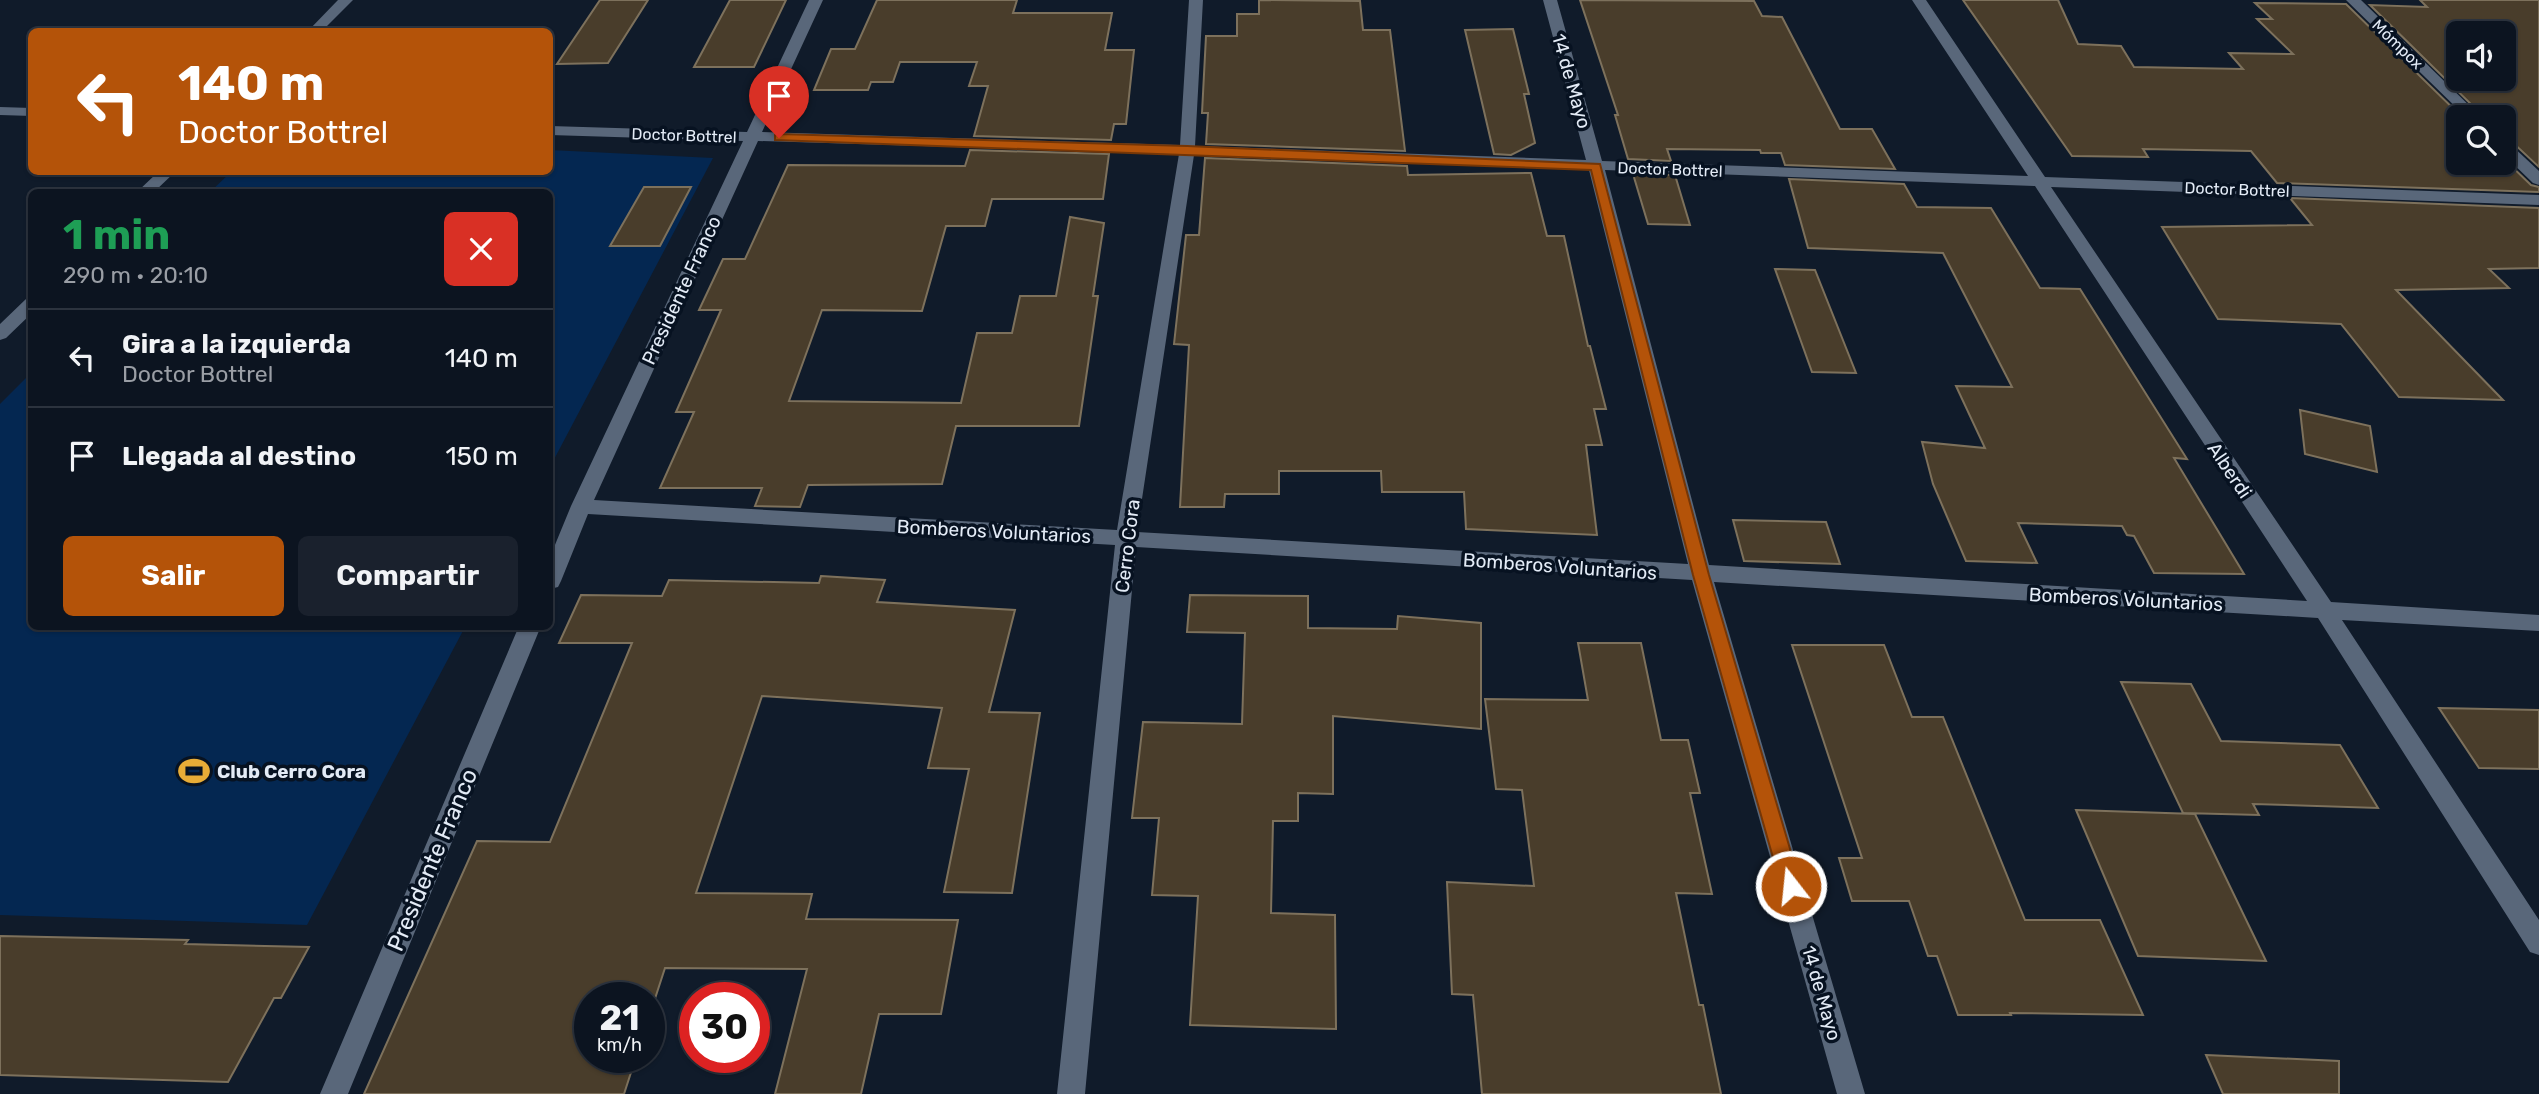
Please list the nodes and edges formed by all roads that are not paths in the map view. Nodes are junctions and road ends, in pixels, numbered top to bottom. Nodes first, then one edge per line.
1 (346, 0) edge
2 (816, 0) edge
3 (1196, 0) edge
4 (1549, 0) edge
5 (1919, 0) edge
6 (2353, 0) edge
7 (317, 28) edge
8 (2462, 105) edge
9 (0, 111) edge
10 (28, 112) edge
11 (553, 130) edge
12 (752, 137) junction
13 (1187, 150) junction
14 (2516, 158) edge
15 (1596, 167) junction
16 (164, 175) edge
17 (2539, 180) edge
18 (2038, 182) junction
19 (148, 189) edge
20 (2539, 200) edge
21 (28, 307) edge
22 (0, 334) edge
23 (581, 506) junction
24 (1126, 538) junction
25 (553, 574) edge
26 (1701, 575) junction
27 (2325, 611) junction
28 (2539, 623) edge
29 (528, 630) edge
30 (2539, 943) edge
31 (334, 1094) edge
32 (1071, 1094) edge
33 (1851, 1094) edge

1 - 7 street
2 - 12 street, Presidente Franco
3 - 13 street, Cerro Cora
4 - 15 street, 14 de Mayo
5 - 18 street, Alberdi
6 - 8 street, Mómpox
9 - 10 street
11 - 12 street, Doctor Bottrel
12 - 13 street, Doctor Bottrel
12 - 23 street, Presidente Franco
13 - 15 street, Doctor Bottrel
13 - 24 street, Cerro Cora
14 - 17 street
15 - 18 street, Doctor Bottrel
15 - 26 street, 14 de Mayo
16 - 19 street
18 - 20 street, Doctor Bottrel
18 - 27 street, Alberdi
21 - 22 street
23 - 24 street, Bomberos Voluntarios
23 - 25 street, Presidente Franco
24 - 26 street, Bomberos Voluntarios
24 - 32 street, Cerro Cora
26 - 27 street, Bomberos Voluntarios
26 - 33 street, 14 de Mayo
27 - 28 street, Bomberos Voluntarios
27 - 30 street, Alberdi
29 - 31 street, Presidente Franco

